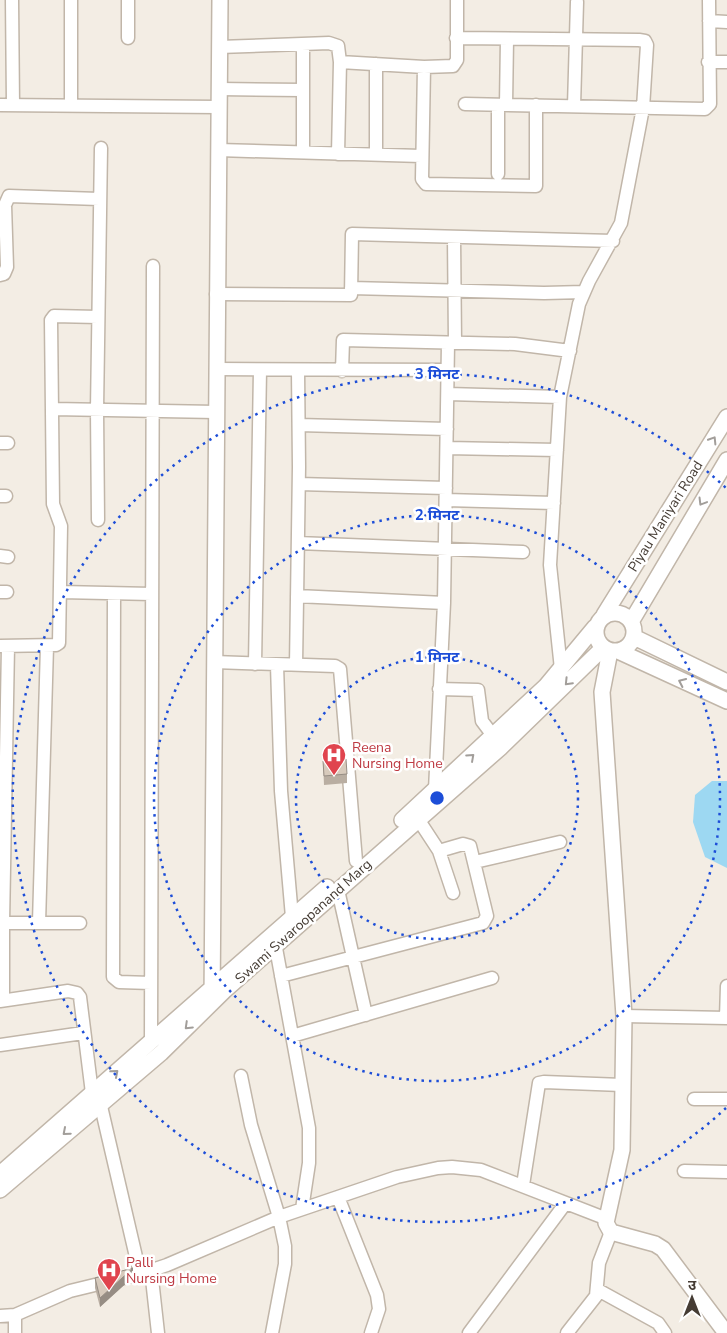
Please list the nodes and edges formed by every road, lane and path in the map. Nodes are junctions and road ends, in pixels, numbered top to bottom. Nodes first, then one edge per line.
1 (12, 0) edge
2 (71, 0) edge
3 (128, 0) edge
4 (220, 0) edge
5 (456, 0) edge
6 (709, 0) edge
7 (577, 2) dead end
8 (709, 21) junction
9 (727, 22) edge
10 (128, 38) dead end
11 (456, 38) junction
12 (507, 39) junction
13 (576, 40) junction
14 (6, 43) edge
15 (303, 44) junction
16 (219, 47) junction
17 (340, 62) junction
18 (708, 62) junction
19 (727, 62) edge
20 (376, 64) junction
21 (424, 67) junction
22 (218, 90) junction
23 (302, 90) junction
24 (465, 104) dead end
25 (6, 105) edge
26 (502, 105) junction
27 (536, 105) junction
28 (71, 106) junction
29 (574, 106) junction
30 (218, 107) junction
31 (643, 108) junction
32 (101, 148) dead end
33 (218, 150) junction
34 (303, 152) junction
35 (338, 154) junction
36 (376, 155) junction
37 (421, 156) junction
38 (498, 174) dead end
39 (99, 200) junction
40 (454, 237) junction
41 (613, 241) junction
42 (153, 266) dead end
43 (0, 276) edge
44 (351, 288) junction
45 (456, 290) junction
46 (584, 292) junction
47 (216, 294) junction
48 (98, 316) junction
49 (452, 343) junction
50 (570, 351) junction
51 (216, 369) junction
52 (260, 370) junction
53 (448, 370) junction
54 (298, 371) junction
55 (342, 371) junction
56 (448, 394) junction
57 (560, 397) junction
58 (53, 409) junction
59 (97, 410) junction
60 (152, 411) junction
61 (216, 412) junction
62 (727, 417) edge
63 (299, 425) junction
64 (447, 429) junction
65 (447, 448) junction
66 (557, 450) junction
67 (727, 460) edge
68 (299, 484) junction
69 (446, 494) junction
70 (554, 502) junction
71 (98, 520) dead end
72 (298, 543) junction
73 (445, 548) junction
74 (522, 552) dead end
75 (61, 592) junction
76 (114, 594) junction
77 (152, 594) junction
78 (297, 596) junction
79 (444, 603) junction
80 (600, 621) junction
81 (633, 629) junction
82 (4, 646) edge
83 (47, 646) junction
84 (610, 650) junction
85 (214, 662) junction
86 (255, 664) junction
87 (277, 665) junction
88 (296, 665) junction
89 (561, 669) junction
90 (727, 682) edge
91 (439, 689) junction
92 (727, 701) edge
93 (494, 737) junction
94 (3, 739) edge
95 (435, 790) junction
96 (418, 819) junction
97 (560, 842) dead end
98 (439, 851) junction
99 (356, 861) junction
100 (475, 862) junction
101 (338, 890) junction
102 (453, 893) dead end
103 (292, 917) junction
104 (1, 923) edge
105 (39, 923) junction
106 (80, 923) dead end
107 (276, 948) junction
108 (354, 957) junction
109 (280, 976) junction
110 (492, 978) dead end
111 (152, 982) junction
112 (727, 986) edge
113 (212, 995) junction
114 (2, 1000) edge
115 (366, 1015) junction
116 (624, 1016) junction
117 (727, 1018) edge
118 (83, 1033) junction
119 (292, 1036) junction
120 (152, 1041) junction
121 (0, 1045) edge
122 (241, 1076) dead end
123 (622, 1085) junction
124 (96, 1098) junction
125 (694, 1099) dead end
126 (727, 1099) edge
127 (684, 1171) dead end
128 (727, 1172) edge
129 (0, 1174) edge
130 (523, 1184) junction
131 (0, 1190) edge
132 (338, 1197) junction
133 (565, 1204) junction
134 (302, 1209) junction
135 (279, 1217) junction
136 (609, 1225) junction
137 (146, 1272) junction
138 (598, 1290) junction
139 (15, 1315) junction
140 (0, 1316) edge
141 (15, 1333) edge
142 (158, 1333) edge
143 (272, 1333) edge
144 (371, 1333) edge
145 (469, 1333) edge
146 (567, 1333) edge
147 (665, 1333) edge
148 (726, 1333) edge

1 - 14 street
2 - 28 street
3 - 10 street
4 - 16 street
5 - 11 street
6 - 8 street
7 - 13 street
8 - 9 street
8 - 18 street
11 - 12 street
11 - 21 street
12 - 13 street
12 - 26 street
13 - 29 street
13 - 31 street
14 - 25 street
15 - 16 street
15 - 17 street
15 - 23 street
16 - 22 street
17 - 20 street
17 - 35 street
18 - 19 street
18 - 31 street
20 - 21 street
20 - 36 street
21 - 37 street
22 - 23 street
22 - 30 street
23 - 34 street
24 - 26 street
25 - 28 street
26 - 27 street
26 - 38 street
27 - 29 street
27 - 37 street
28 - 30 street
29 - 31 street
30 - 33 street
31 - 41 street
32 - 39 street
33 - 34 street
33 - 47 street
34 - 35 street
35 - 36 street
36 - 37 street
39 - 43 street
39 - 48 street
40 - 41 street
40 - 44 street
40 - 45 street
41 - 46 street
42 - 60 street
44 - 45 street
44 - 47 street
45 - 46 street
45 - 49 street
46 - 50 street
47 - 51 street
48 - 58 street
48 - 59 street
49 - 50 street
49 - 53 street
49 - 55 street
50 - 57 street
51 - 52 street
51 - 61 street
52 - 54 street
52 - 86 street
53 - 55 street
53 - 56 street
54 - 55 street
54 - 63 street
56 - 57 street
56 - 64 street
57 - 66 street
58 - 59 street
58 - 75 street
59 - 60 street
59 - 71 street
60 - 61 street
60 - 77 street
61 - 85 street
80 -> 62 street, Piyau Maniyari Road
63 - 64 street
63 - 68 street
64 - 65 street
65 - 66 street
65 - 69 street
66 - 70 street
67 -> 81 street, Piyau Maniyari Road
68 - 69 street
68 - 72 street
69 - 70 street
69 - 73 street
70 - 89 street
72 - 73 street
72 - 78 street
73 - 74 street
73 - 79 street
75 - 76 street
75 - 83 street
76 - 77 street
76 - 111 street
77 - 111 street
78 - 79 street
78 - 88 street
79 - 91 street
80 - 81 street
80 - 84 street
80 - 89 street, Swami Swaroopanand Marg
81 - 84 street
81 - 90 street
82 - 83 street
82 - 94 street
83 - 105 street
92 -> 84 street
84 -> 96 street, Swami Swaroopanand Marg
84 - 116 street
85 - 86 street
85 - 113 street
86 - 87 street
87 - 88 street
87 - 103 street
88 - 99 street
89 - 93 street, Swami Swaroopanand Marg
91 - 93 street
91 - 95 street
95 -> 93 street, Swami Swaroopanand Marg
94 - 104 street
95 - 99 street, Swami Swaroopanand Marg
96 - 98 street
96 - 101 street, Swami Swaroopanand Marg
97 - 100 street
98 - 100 street
98 - 102 street
99 - 103 street, Swami Swaroopanand Marg
100 - 108 street
101 - 107 street, Swami Swaroopanand Marg
101 - 108 street
103 - 113 street, Swami Swaroopanand Marg
104 - 105 street
104 - 114 street
105 - 106 street
107 - 109 street
107 - 113 street, Swami Swaroopanand Marg
108 - 109 street
108 - 115 street
109 - 119 street
110 - 115 street
111 - 120 street
112 - 117 street
113 - 120 street, Swami Swaroopanand Marg
113 -> 124 street, Swami Swaroopanand Marg
114 - 118 street
115 - 119 street
116 - 117 street
116 - 123 street
118 - 121 street
118 - 124 street
119 - 134 street
124 -> 120 street, Swami Swaroopanand Marg
122 - 135 street
123 - 130 street
123 - 136 street
124 - 129 street, Swami Swaroopanand Marg
124 -> 131 street, Swami Swaroopanand Marg
124 - 137 street
125 - 126 street
127 - 128 street
130 - 132 street
130 - 133 street
132 - 134 street
132 - 144 street
133 - 136 street
133 - 145 street
134 - 135 street
135 - 137 street
135 - 143 street
136 - 138 street
136 - 148 street
137 - 139 street
137 - 142 street
138 - 146 street
138 - 147 street
139 - 140 street
139 - 141 street

